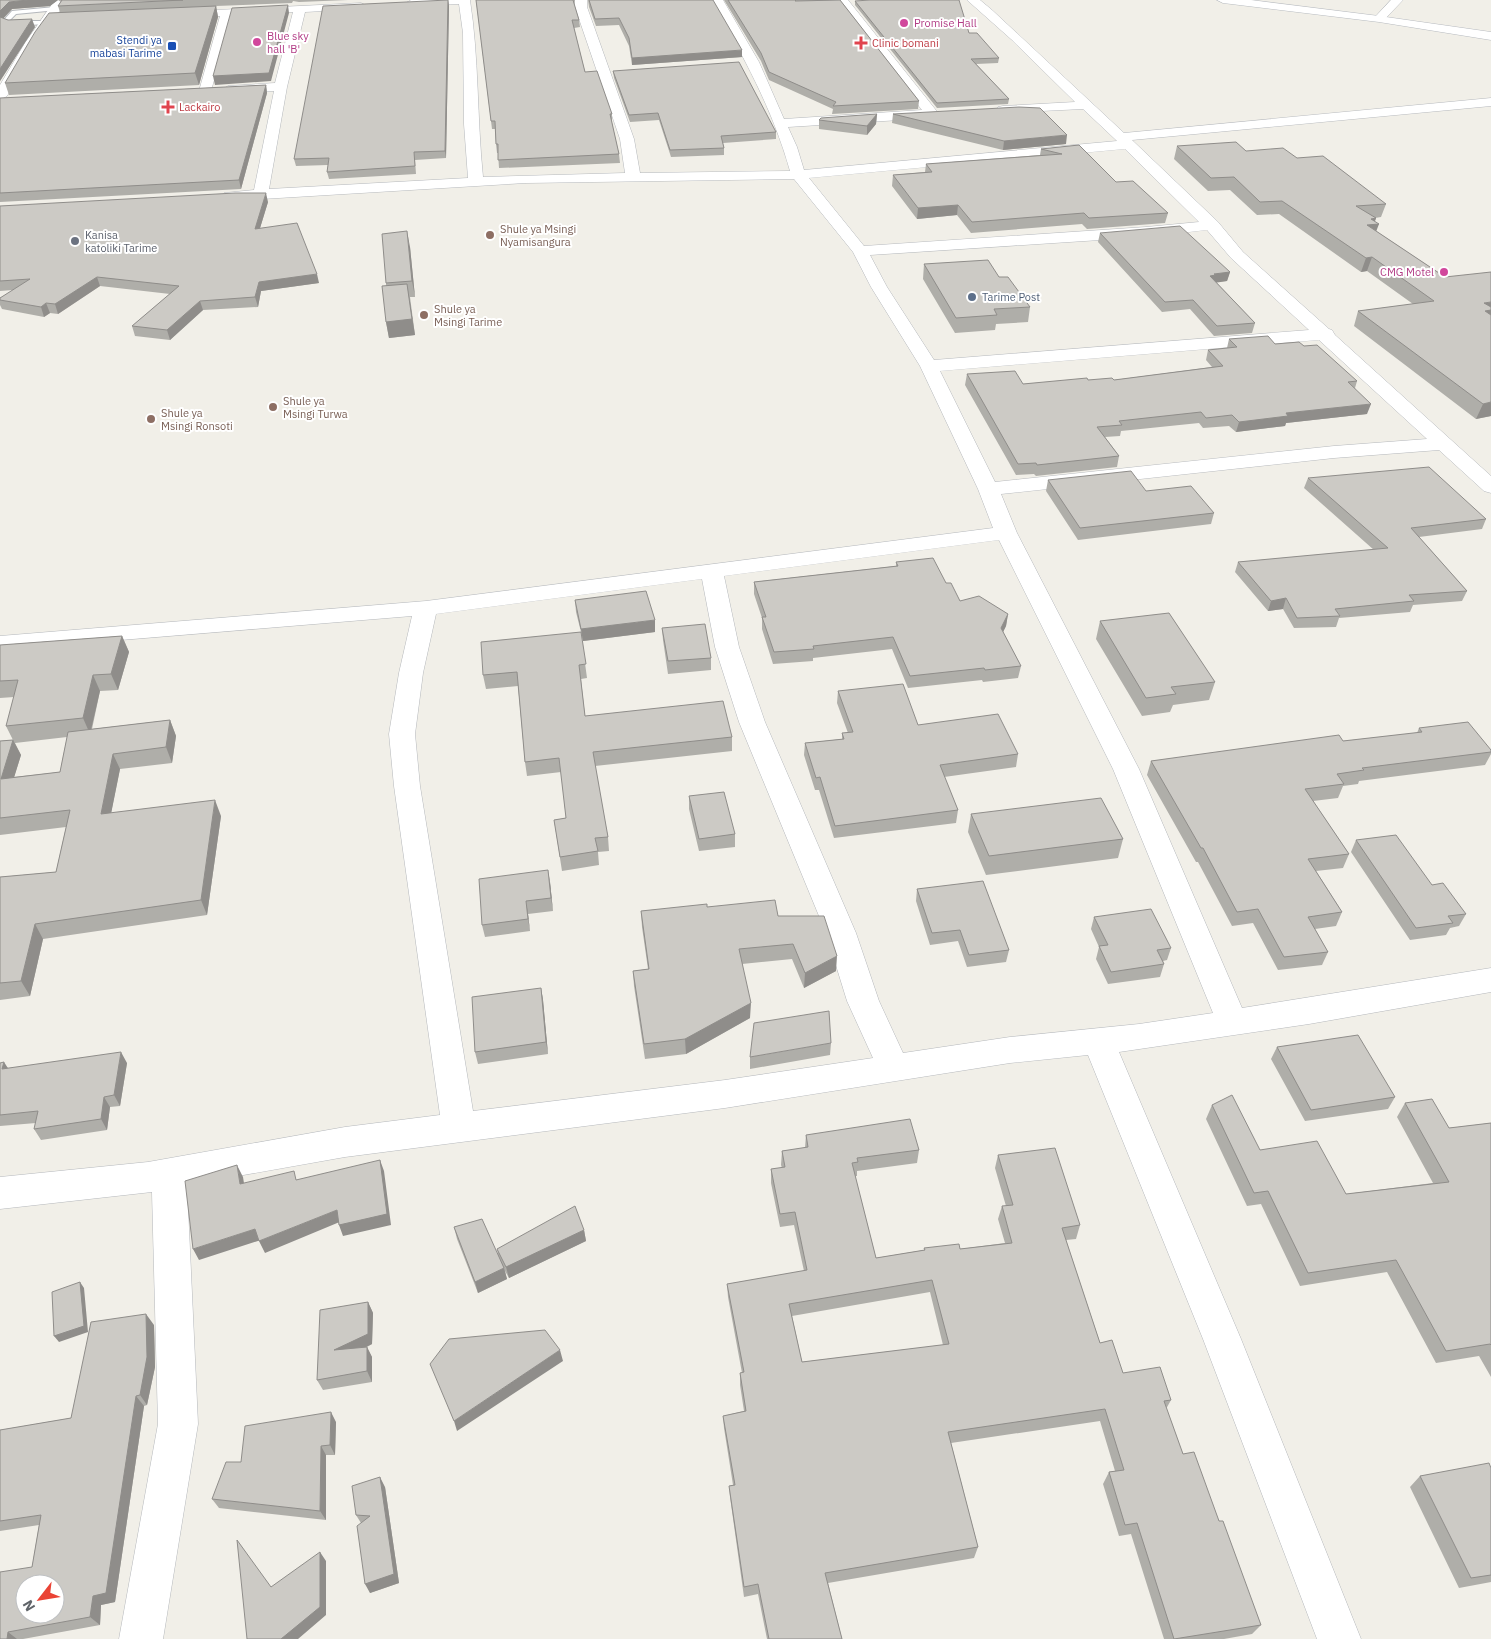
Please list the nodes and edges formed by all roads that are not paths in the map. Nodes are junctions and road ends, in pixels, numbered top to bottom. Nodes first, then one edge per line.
1 (182, 0) edge
2 (464, 0) edge
3 (581, 0) edge
4 (717, 0) edge
5 (842, 0) edge
6 (973, 0) edge
7 (1223, 0) edge
8 (1396, 0) edge
9 (399, 4) edge
10 (371, 6) edge
11 (300, 8) junction
12 (227, 12) junction
13 (54, 14) edge
14 (1379, 19) junction
15 (1491, 36) edge
16 (22, 58) junction
17 (7, 59) edge
18 (282, 87) junction
19 (3, 99) edge
20 (1491, 102) edge
21 (1086, 105) junction
22 (988, 111) edge
23 (778, 123) junction
24 (1124, 140) junction
25 (798, 175) junction
26 (634, 178) junction
27 (476, 182) junction
28 (261, 194) junction
29 (215, 197) edge
30 (1212, 225) junction
31 (860, 251) junction
32 (1326, 334) junction
33 (929, 366) junction
34 (1442, 444) junction
35 (1491, 487) edge
36 (988, 488) junction
37 (1006, 533) junction
38 (712, 572) junction
39 (426, 608) junction
40 (0, 643) edge
41 (1491, 980) edge
42 (1233, 1023) junction
43 (1098, 1041) junction
44 (894, 1068) junction
45 (459, 1128) junction
46 (169, 1173) junction
47 (0, 1193) edge
48 (141, 1639) edge
49 (1339, 1639) edge

1 - 12 street
2 - 9 street
2 - 27 street
3 - 26 street
4 - 23 street
5 - 23 street
6 - 21 street
7 - 14 street
8 - 14 street
10 - 11 street
11 - 12 street
11 - 18 street
12 - 18 street
13 - 13 lane
13 - 16 street
14 - 15 street
16 - 17 street
16 - 19 street
18 - 28 street
20 - 24 street
21 - 22 street
21 - 24 street
23 - 25 street
24 - 25 street
24 - 30 street
25 - 26 street
25 - 31 street
26 - 27 street
27 - 28 street
28 - 29 street
30 - 31 street
30 - 32 street
31 - 33 street
32 - 33 street
32 - 34 street
33 - 36 street
34 - 35 street
34 - 36 street
36 - 37 street
37 - 38 street
37 - 42 street
38 - 39 street
38 - 44 street
39 - 40 street
39 - 45 street
41 - 42 street
42 - 43 street
43 - 44 street
43 - 49 street
44 - 45 street
45 - 46 street
46 - 47 street
46 - 48 street

